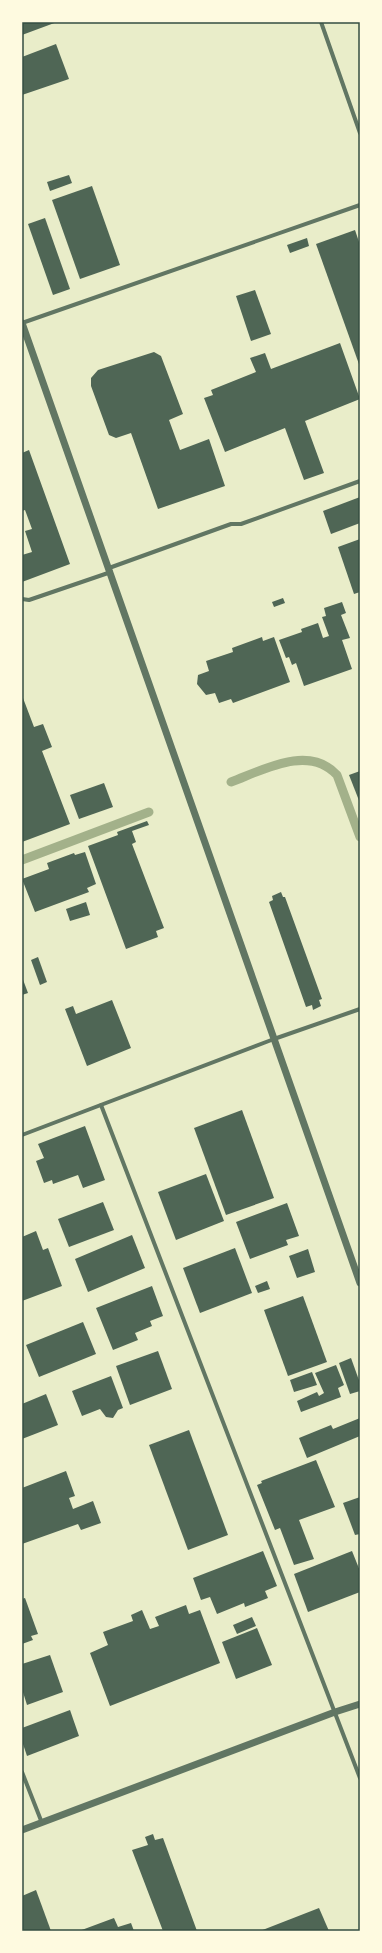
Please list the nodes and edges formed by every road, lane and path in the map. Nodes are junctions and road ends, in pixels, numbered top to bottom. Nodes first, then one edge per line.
1 (321, 22) edge
2 (360, 132) edge
3 (360, 205) edge
4 (22, 323) edge
5 (360, 480) edge
6 (110, 570) junction
7 (22, 599) edge
8 (360, 1009) edge
9 (274, 1039) junction
10 (101, 1105) junction
11 (22, 1135) edge
12 (360, 1283) edge
13 (360, 1704) edge
14 (335, 1712) junction
15 (22, 1772) edge
16 (360, 1778) edge
17 (42, 1823) junction
18 (22, 1830) edge

1 - 2 street
3 - 4 street
4 - 6 street
5 - 6 street
6 - 7 street
6 - 9 street
8 - 9 street
9 - 10 street
9 - 12 street
10 - 11 street
10 - 14 street
13 - 14 street
14 - 16 street
14 - 17 street
15 - 17 street
17 - 18 street

